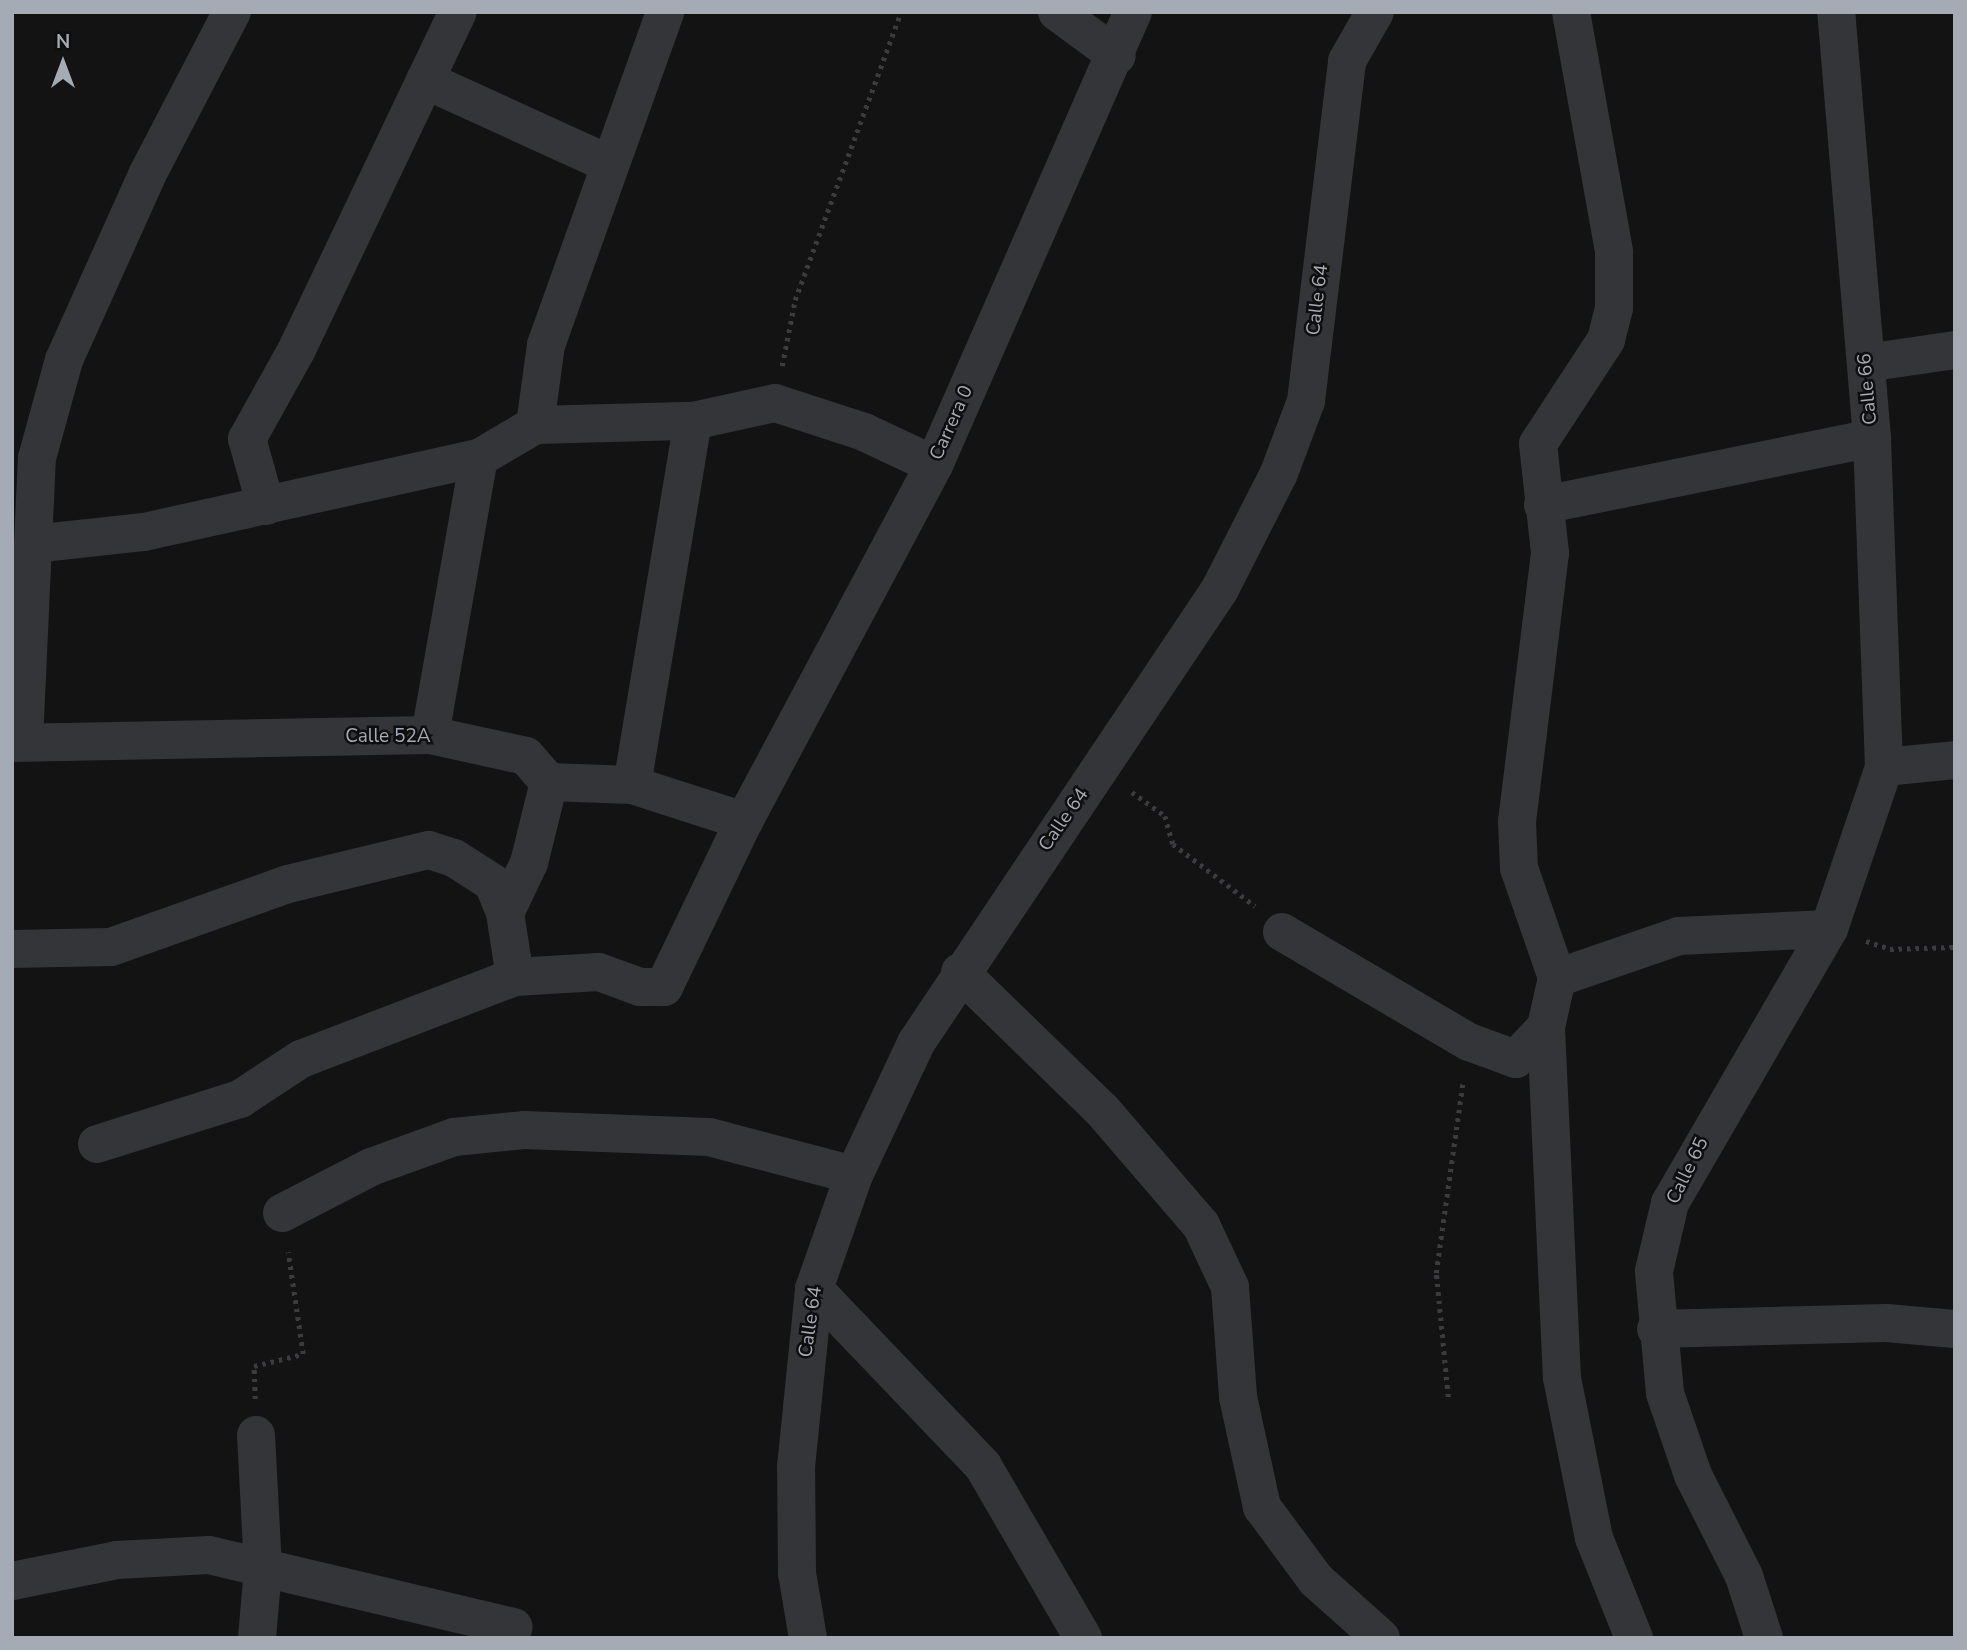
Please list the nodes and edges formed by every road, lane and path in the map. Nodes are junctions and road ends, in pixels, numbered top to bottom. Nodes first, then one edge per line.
1 (232, 12) edge
2 (458, 12) edge
3 (665, 12) edge
4 (901, 12) edge
5 (1057, 12) edge
6 (1132, 12) edge
7 (1375, 12) edge
8 (1571, 12) edge
9 (1836, 12) edge
10 (1117, 56) junction
11 (425, 80) junction
12 (607, 163) junction
13 (1955, 350) edge
14 (1866, 363) junction
15 (775, 403) junction
16 (694, 421) junction
17 (535, 425) junction
18 (1872, 438) junction
19 (479, 458) junction
20 (934, 465) junction
21 (1543, 505) junction
22 (266, 506) junction
23 (33, 544) junction
24 (430, 735) junction
25 (18, 742) edge
26 (1955, 760) edge
27 (1884, 767) junction
28 (1100, 769) junction
29 (548, 782) junction
30 (632, 785) junction
31 (744, 821) junction
32 (505, 913) junction
33 (1829, 929) junction
34 (1282, 932) joint
35 (1955, 947) edge
36 (12, 949) edge
37 (960, 972) junction
38 (515, 977) junction
39 (1557, 978) junction
40 (1546, 1027) junction
41 (1469, 1042) junction
42 (97, 1144) dead end
43 (854, 1175) junction
44 (282, 1213) joint
45 (814, 1289) junction
46 (1656, 1329) junction
47 (1955, 1329) edge
48 (1448, 1397) dead end
49 (256, 1435) joint
50 (262, 1569) junction
51 (12, 1581) edge
52 (514, 1627) dead end
53 (257, 1638) edge
54 (808, 1638) edge
55 (1083, 1638) edge
56 (1381, 1638) edge
57 (1634, 1638) edge
58 (1765, 1638) edge

1 - 23 street
2 - 11 street
3 - 12 street
4 - 15 path
5 - 10 street
6 - 10 street, Carrera 0
7 - 28 street, Calle 64
8 - 21 street
9 - 14 street, Calle 66
10 - 20 street, Carrera 0
11 - 12 street
11 - 22 street
12 - 17 street
13 - 14 street
14 - 18 street, Calle 66
15 - 16 street
15 - 20 street
16 - 17 street
16 - 30 street
17 - 19 street
18 - 21 street
18 - 27 street, Calle 66
19 - 22 street
19 - 24 street
20 - 31 street, Carrera 0
21 - 39 street
22 - 23 street
23 - 25 street
24 - 25 street, Calle 52A
24 - 29 street, Calle 52A
26 - 27 street
27 - 33 street, Calle 65
28 - 34 path
28 - 37 street, Calle 64
29 - 30 street
29 - 32 street
30 - 31 street
31 - 38 street, Carrera 0
32 - 36 street
32 - 38 street
33 - 35 path
33 - 39 street
33 - 46 street, Calle 65
34 - 41 street
37 - 43 street, Calle 64
37 - 56 street
38 - 42 street
39 - 40 street
40 - 41 street
40 - 57 street
41 - 48 path
43 - 44 street
43 - 45 street, Calle 64
44 - 49 path
45 - 54 street, Calle 64
45 - 55 street
46 - 47 street
46 - 58 street, Calle 65
49 - 50 street
50 - 51 street
50 - 52 street
50 - 53 street

